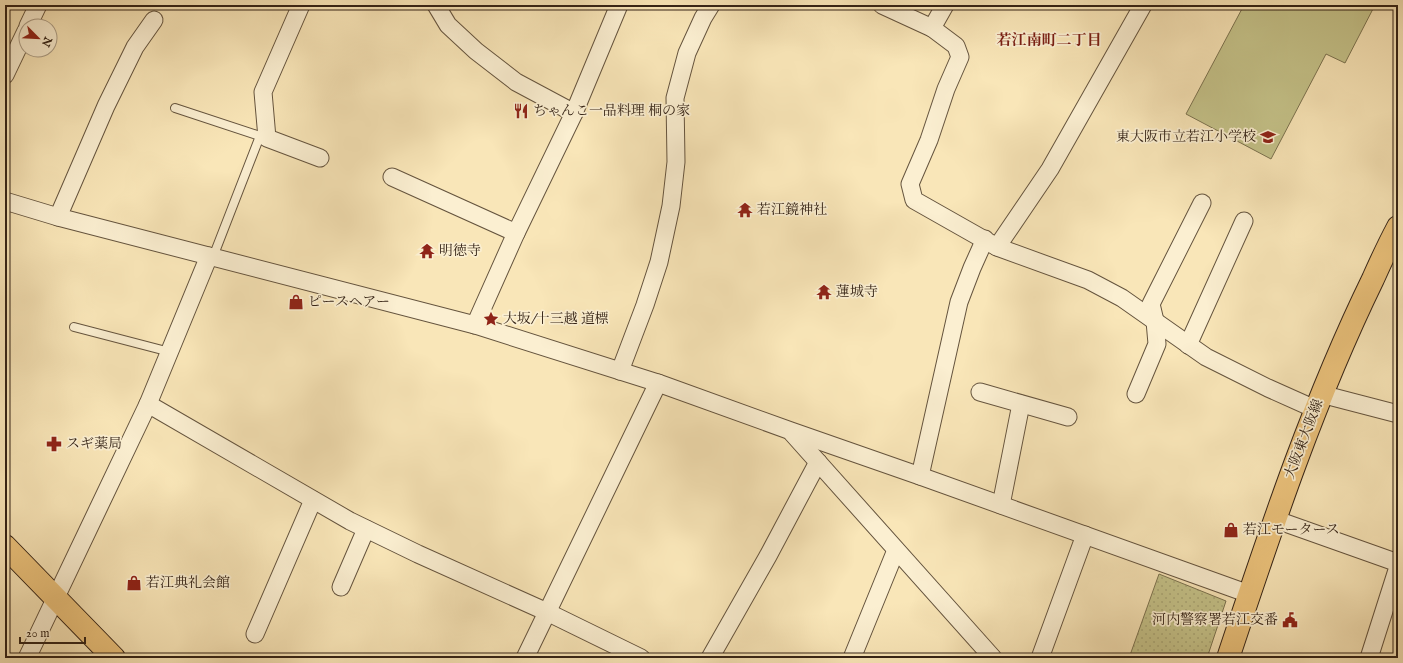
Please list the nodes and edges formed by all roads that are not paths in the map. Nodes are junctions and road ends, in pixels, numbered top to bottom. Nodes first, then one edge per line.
1 (38, 5) edge
2 (301, 5) edge
3 (436, 5) edge
4 (619, 5) edge
5 (711, 5) edge
6 (882, 5) edge
7 (945, 5) edge
8 (1143, 5) edge
9 (32, 18) edge
10 (154, 20) dead end
11 (932, 28) junction
12 (18, 48) edge
13 (5, 75) edge
14 (175, 108) dead end
15 (574, 113) junction
16 (263, 137) junction
17 (320, 158) dead end
18 (392, 177) dead end
19 (5, 201) edge
20 (1202, 203) dead end
21 (58, 217) junction
22 (1244, 221) dead end
23 (1398, 227) edge
24 (516, 233) junction
25 (991, 243) junction
26 (211, 256) junction
27 (1155, 322) junction
28 (475, 325) junction
29 (74, 327) dead end
30 (1188, 345) junction
31 (170, 352) junction
32 (620, 371) junction
33 (658, 383) junction
34 (980, 392) dead end
35 (1136, 394) dead end
36 (1318, 402) junction
37 (148, 404) junction
38 (1021, 404) junction
39 (1398, 414) edge
40 (1068, 416) dead end
41 (791, 431) junction
42 (818, 462) junction
43 (920, 476) junction
44 (313, 500) junction
45 (1001, 505) junction
46 (1274, 519) junction
47 (366, 529) junction
48 (1086, 535) junction
49 (5, 546) edge
50 (896, 550) junction
51 (1398, 563) edge
52 (1398, 567) edge
53 (341, 587) dead end
54 (1249, 594) junction
55 (56, 598) junction
56 (547, 612) junction
57 (255, 634) dead end
58 (27, 658) edge
59 (114, 658) edge
60 (525, 658) edge
61 (641, 658) edge
62 (710, 658) edge
63 (852, 658) edge
64 (993, 658) edge
65 (1040, 658) edge
66 (1228, 658) edge
67 (1369, 658) edge

1 - 9 street
2 - 16 street
3 - 15 street
4 - 15 street
5 - 32 street
6 - 11 street
7 - 11 street
8 - 25 street
10 - 21 street
11 - 25 street
12 - 13 street
14 - 16 lane
15 - 24 street
16 - 17 street
16 - 26 lane
18 - 24 street
19 - 21 street
20 - 27 street
21 - 26 street
22 - 30 street
23 - 36 main road, 大阪東大阪線
24 - 28 street
25 - 27 street
25 - 43 street
26 - 28 street
26 - 31 street
27 - 30 street
27 - 35 street
28 - 32 street
29 - 31 lane
30 - 36 street
31 - 37 street
32 - 33 street
33 - 41 street
33 - 56 street
34 - 38 street
36 - 39 street
36 - 46 main road, 大阪東大阪線
37 - 44 street
37 - 55 street
38 - 40 street
38 - 45 street
41 - 42 street
41 - 43 street
42 - 50 street
42 - 62 street
43 - 45 street
44 - 47 street
44 - 57 street
45 - 48 street
46 - 51 street
46 - 54 main road, 大阪東大阪線
47 - 53 street
47 - 56 street
48 - 54 street
48 - 65 street
49 - 55 main road
50 - 63 street
50 - 64 street
52 - 67 street
54 - 66 main road, 大阪東大阪線
55 - 58 street
55 - 59 main road
56 - 60 street
56 - 61 street

